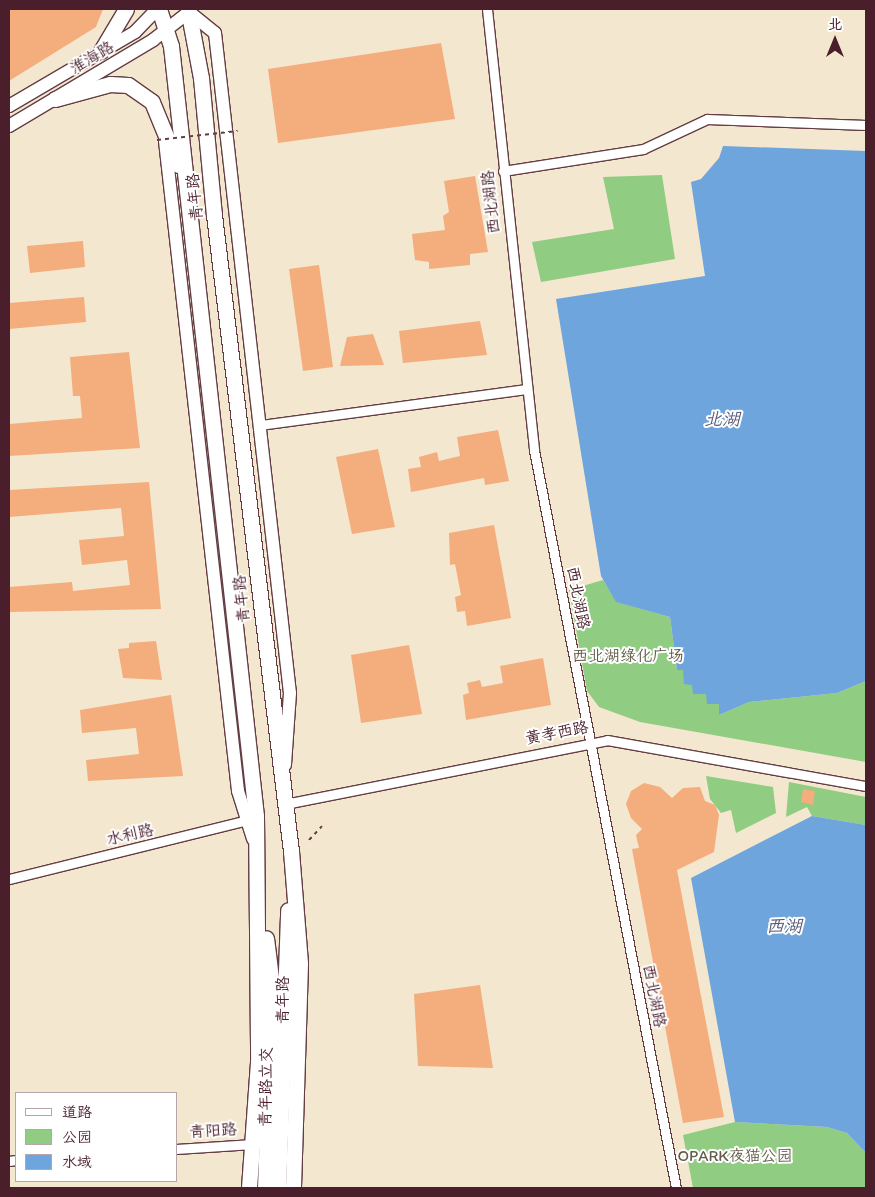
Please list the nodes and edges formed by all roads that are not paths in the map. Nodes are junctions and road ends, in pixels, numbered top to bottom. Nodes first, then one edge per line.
1 (126, 9) edge
2 (158, 9) edge
3 (487, 9) edge
4 (188, 11) edge
5 (166, 30) junction
6 (102, 52) junction
7 (55, 99) junction
8 (9, 106) edge
9 (163, 121) junction
10 (866, 125) edge
11 (9, 126) edge
12 (503, 171) junction
13 (187, 190) junction
14 (526, 389) junction
15 (260, 425) junction
16 (589, 740) junction
17 (866, 786) edge
18 (284, 798) junction
19 (252, 819) junction
20 (291, 852) junction
21 (257, 858) junction
22 (9, 879) edge
23 (278, 986) junction
24 (253, 1144) junction
25 (178, 1149) edge
26 (249, 1188) edge
27 (265, 1188) edge
28 (278, 1188) edge
29 (294, 1188) edge
30 (676, 1188) edge

1 - 6 main road
2 - 5 main road, 青年路
2 - 6 main road, 淮海路
3 - 12 street, 西北湖路
4 - 5 main road, 淮海路
4 - 15 main road
4 - 18 main road, 青年路
5 - 7 main road, 淮海路
5 - 13 main road, 青年路
6 - 8 main road, 淮海路
7 - 9 main road
7 - 11 main road, 淮海路
9 - 13 main road
9 - 19 main road
10 - 12 street
12 - 14 street, 西北湖路
13 - 19 main road, 青年路
14 - 15 street
14 - 16 street, 西北湖路
15 - 18 main road
16 - 17 street, 黄孝西路
16 - 18 street, 黄孝西路
16 - 30 street, 西北湖路
18 - 20 main road, 青年路
19 - 21 main road, 青年路
19 - 22 street, 水利路
20 - 23 main road
20 - 29 main road, 青年路
21 - 23 main road
21 - 24 main road, 青年路
23 - 27 main road, 青年路立交
23 - 28 main road, 青年路立交
24 - 25 street, 青阳路
24 - 26 main road, 青年路

